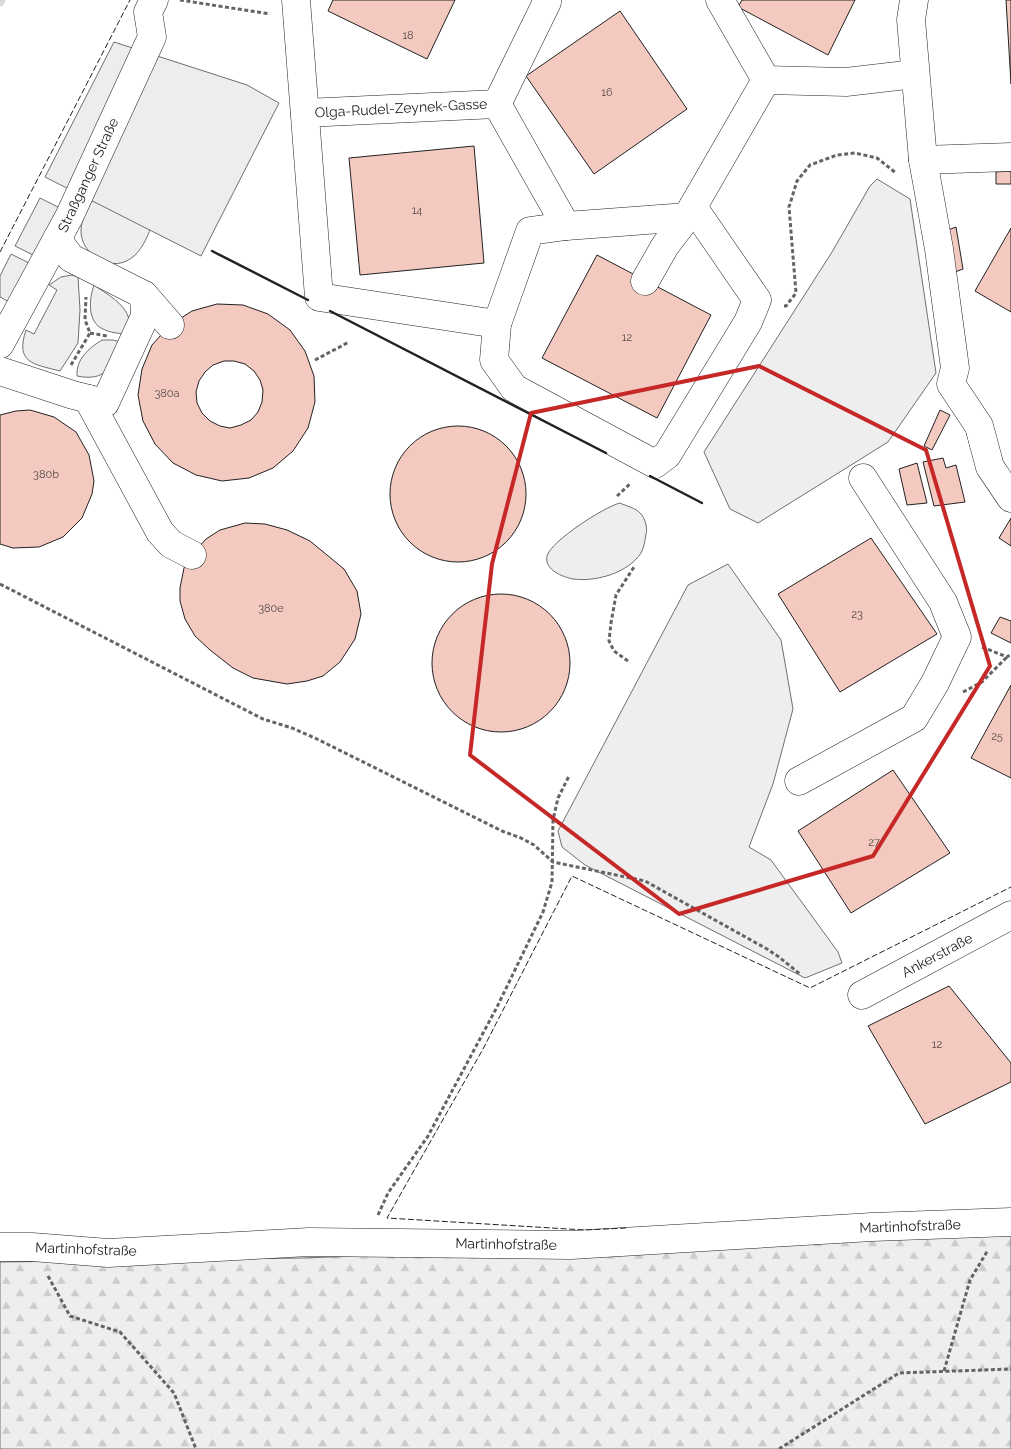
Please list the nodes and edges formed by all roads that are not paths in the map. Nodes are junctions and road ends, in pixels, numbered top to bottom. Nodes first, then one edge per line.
1 (154, 0) edge
2 (720, 0) edge
3 (914, 0) edge
4 (551, 1) edge
5 (296, 9) edge
6 (915, 74) junction
7 (766, 80) junction
8 (497, 104) junction
9 (305, 113) junction
10 (1011, 157) edge
11 (923, 160) junction
12 (690, 212) junction
13 (566, 226) junction
14 (57, 239) junction
15 (645, 281) dead end
16 (144, 295) junction
17 (497, 324) junction
18 (170, 325) dead end
19 (0, 344) edge
20 (0, 371) edge
21 (88, 399) junction
22 (863, 478) dead end
23 (1011, 498) edge
24 (192, 555) dead end
25 (799, 781) dead end
26 (1011, 914) edge
27 (862, 996) dead end
28 (1008, 1222) edge
29 (0, 1247) edge

1 - 14 street, Straßganger Straße
2 - 7 street
3 - 6 street
4 - 8 street, Olga-Rudel-Zeynek-Gasse
5 - 9 street, Olga-Rudel-Zeynek-Gasse
6 - 7 street
6 - 11 street
7 - 12 street
8 - 9 street, Olga-Rudel-Zeynek-Gasse
8 - 13 street, Olga-Rudel-Zeynek-Gasse
9 - 17 street, Olga-Rudel-Zeynek-Gasse
10 - 11 street
11 - 23 street
12 - 13 street
12 - 15 street
12 - 17 street
13 - 17 street
14 - 16 street
14 - 19 street, Straßganger Straße
16 - 18 street
16 - 21 street
20 - 21 street
21 - 24 street
22 - 25 street
26 - 27 street, Ankerstraße
28 - 29 street, Martinhofstraße

